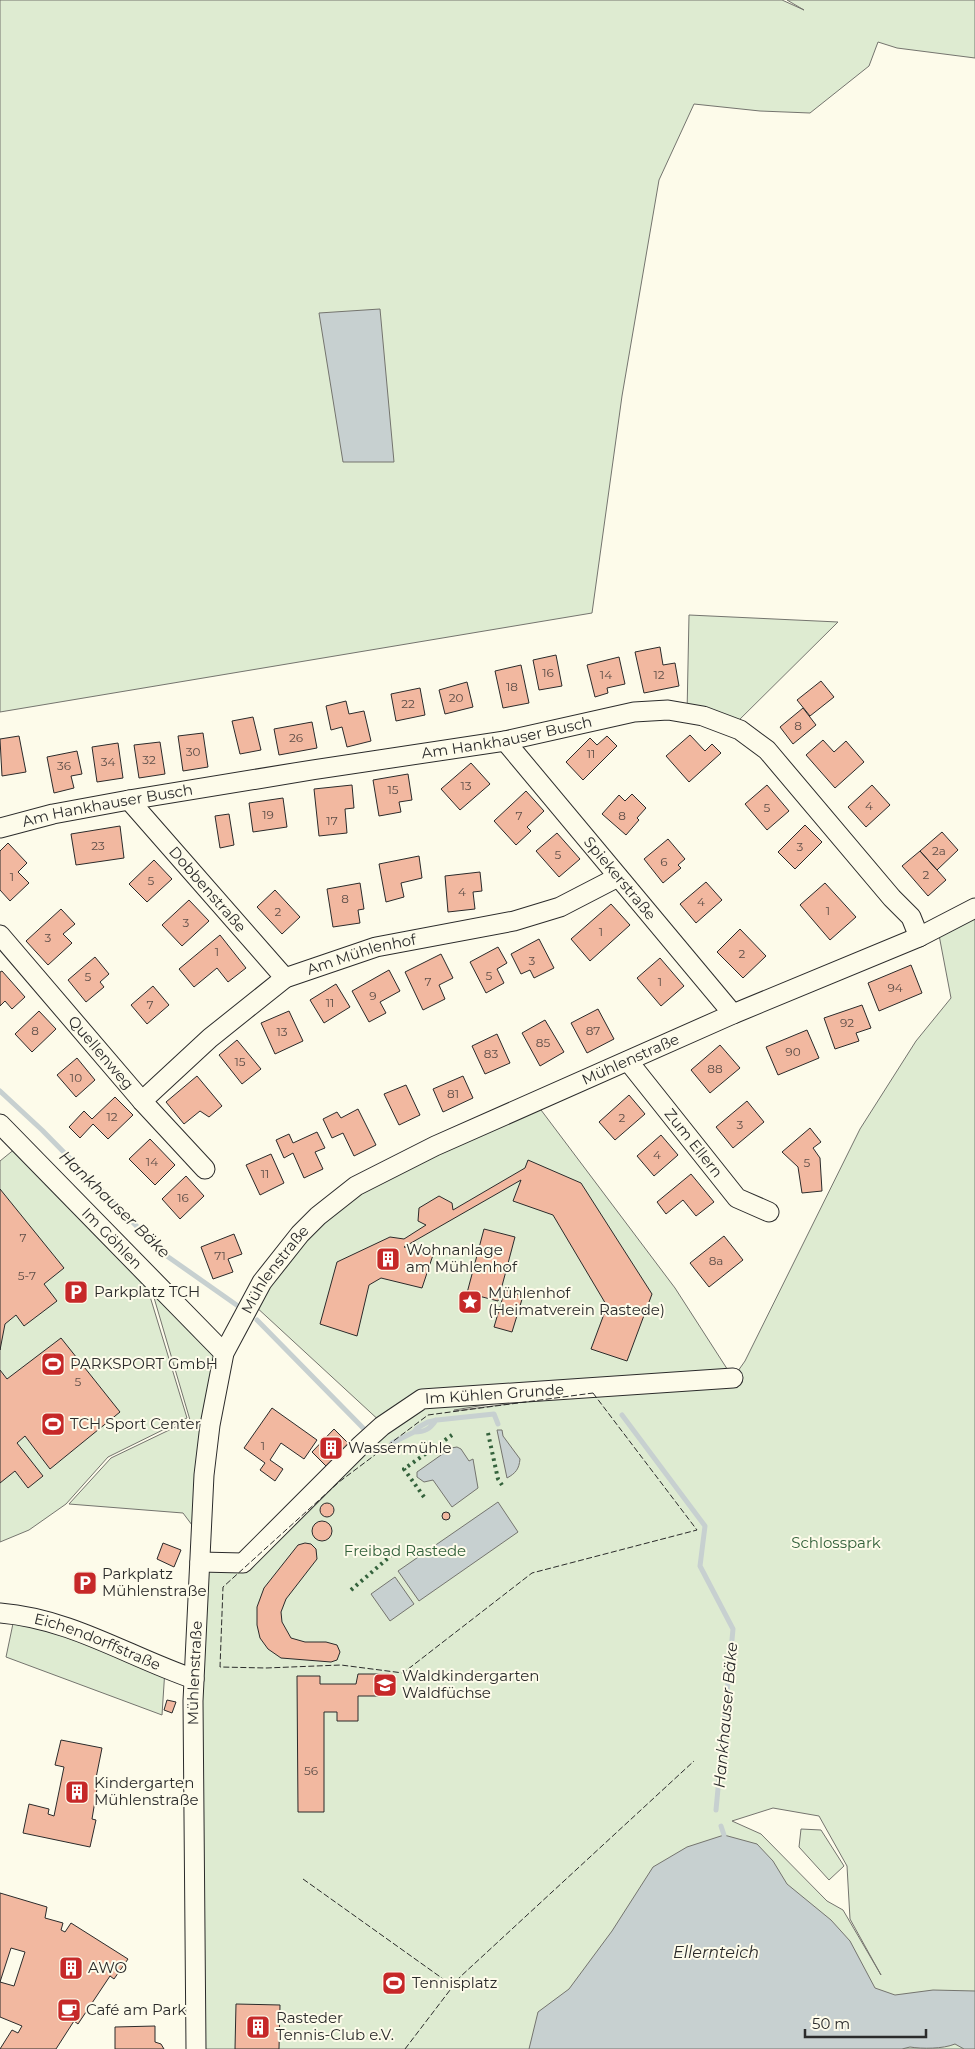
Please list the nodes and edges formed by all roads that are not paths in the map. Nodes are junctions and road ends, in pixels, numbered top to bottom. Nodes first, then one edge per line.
1 (506, 741) junction
2 (128, 800) junction
3 (0, 828) edge
4 (618, 877) junction
5 (975, 908) edge
6 (0, 935) edge
7 (919, 937) junction
8 (285, 978) junction
9 (734, 1014) junction
10 (628, 1061) junction
11 (142, 1102) junction
12 (0, 1124) edge
13 (205, 1169) dead end
14 (769, 1212) dead end
15 (224, 1353) junction
16 (733, 1378) dead end
17 (200, 1562) junction
18 (0, 1613) edge
19 (194, 1679) junction
20 (196, 2049) edge

1 - 2 street, Am Hankhauser Busch
1 - 4 street, Spiekerstraße
1 - 7 street, Am Hankhauser Busch
2 - 3 street, Am Hankhauser Busch
2 - 8 street, Dobbenstraße
4 - 8 street, Am Mühlenhof
4 - 9 street, Spiekerstraße
5 - 7 street, Mühlenstraße
6 - 11 street, Quellenweg
7 - 9 street, Mühlenstraße
8 - 11 street, Am Mühlenhof
9 - 10 street, Mühlenstraße
10 - 14 street, Zum Ellern
10 - 15 street, Mühlenstraße
11 - 13 street, Quellenweg
12 - 15 street, Im Göhlen
15 - 17 street, Mühlenstraße
16 - 17 street, Im Kühlen Grunde
17 - 19 street, Mühlenstraße
18 - 19 street, Eichendorffstraße
19 - 20 street, Mühlenstraße

